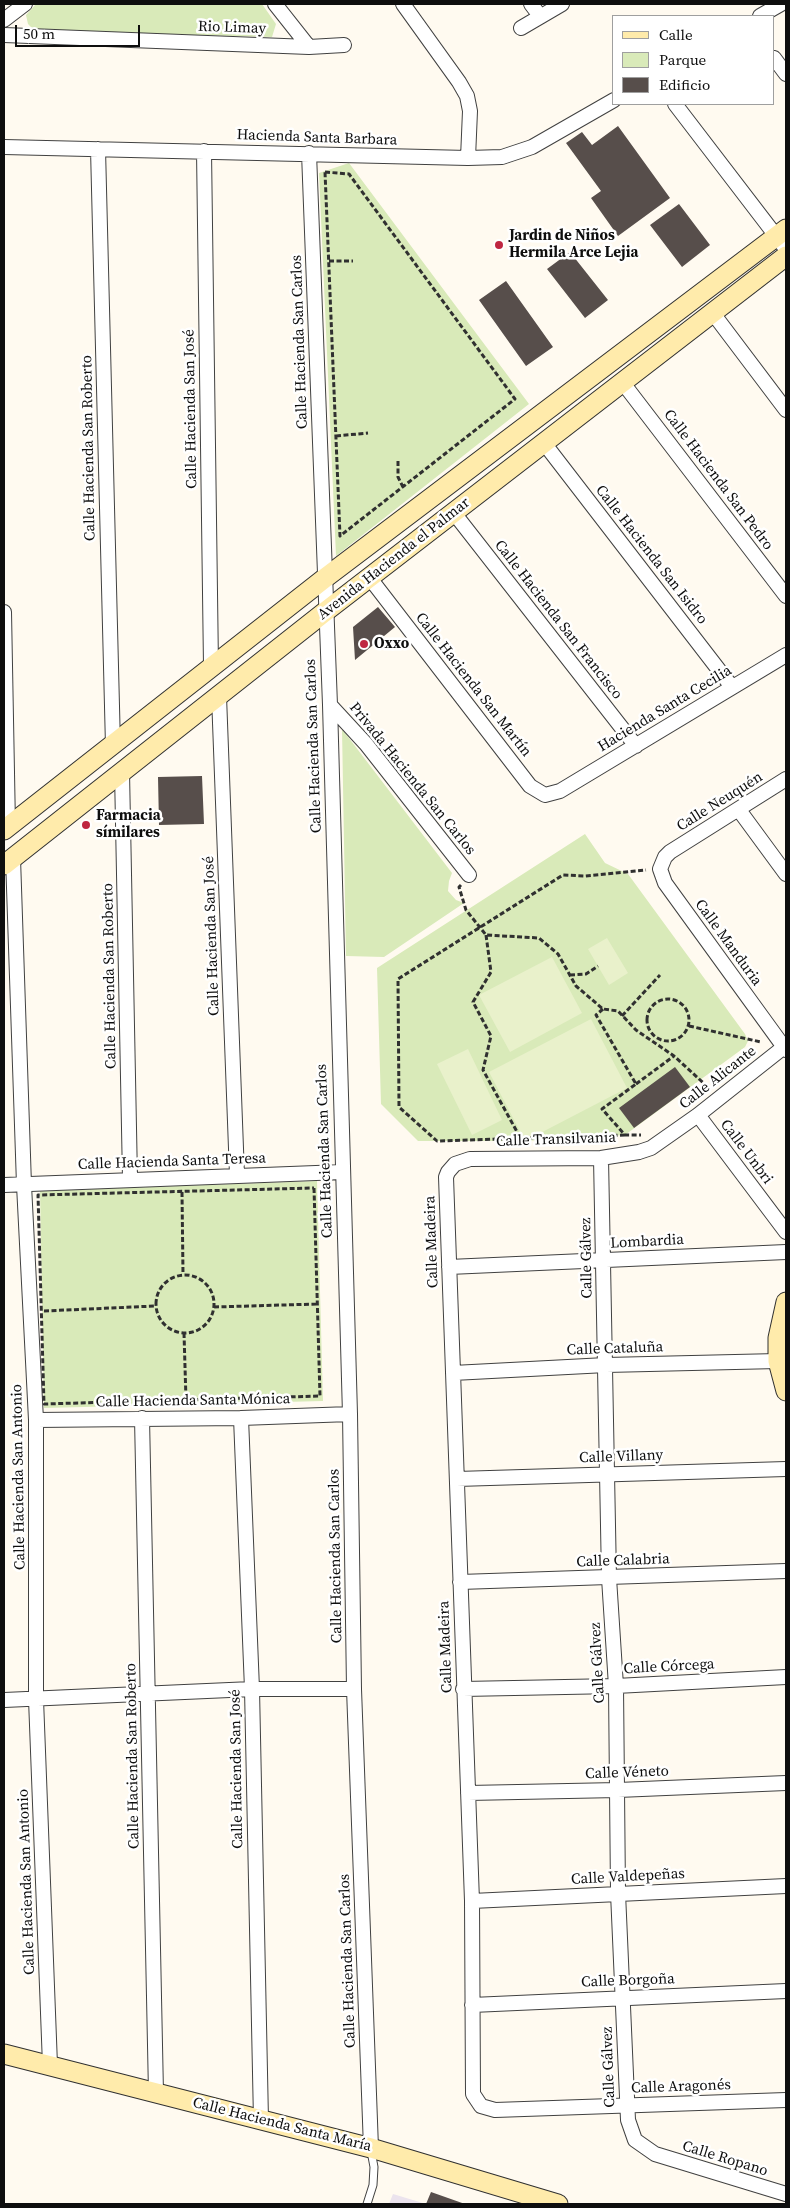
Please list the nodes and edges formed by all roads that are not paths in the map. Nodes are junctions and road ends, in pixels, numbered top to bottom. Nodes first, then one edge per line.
1 (25, 4) edge
2 (275, 4) edge
3 (402, 4) edge
4 (531, 4) edge
5 (562, 4) edge
6 (780, 4) edge
7 (762, 15) edge
8 (540, 16) junction
9 (4, 20) edge
10 (521, 28) dead end
11 (4, 35) edge
12 (344, 45) dead end
13 (309, 47) junction
14 (775, 59) edge
15 (786, 74) edge
16 (612, 101) edge
17 (676, 105) edge
18 (4, 147) edge
19 (98, 149) junction
20 (204, 151) junction
21 (309, 153) junction
22 (468, 158) junction
23 (783, 238) edge
24 (786, 256) edge
25 (712, 312) junction
26 (623, 382) junction
27 (786, 410) edge
28 (544, 443) junction
29 (454, 513) junction
30 (369, 577) junction
31 (325, 578) junction
32 (786, 596) edge
33 (326, 611) junction
34 (4, 612) edge
35 (786, 655) edge
36 (211, 666) junction
37 (732, 686) junction
38 (219, 696) junction
39 (330, 705) junction
40 (113, 746) junction
41 (636, 746) junction
42 (122, 772) junction
43 (786, 779) edge
44 (560, 791) joint
45 (739, 810) junction
46 (6, 828) edge
47 (8, 862) edge
48 (660, 869) joint
49 (786, 874) edge
50 (469, 875) road end
51 (785, 1048) edge
52 (698, 1115) junction
53 (671, 1135) joint
54 (601, 1158) junction
55 (342, 1172) junction
56 (237, 1175) junction
57 (446, 1178) joint
58 (130, 1179) junction
59 (24, 1184) junction
60 (4, 1185) edge
61 (786, 1232) edge
62 (786, 1252) edge
63 (603, 1260) junction
64 (449, 1267) junction
65 (786, 1302) edge
66 (778, 1361) junction
67 (606, 1365) junction
68 (453, 1373) junction
69 (786, 1391) edge
70 (350, 1414) junction
71 (142, 1418) junction
72 (241, 1418) junction
73 (36, 1420) junction
74 (786, 1469) edge
75 (609, 1473) junction
76 (457, 1479) junction
77 (786, 1571) edge
78 (609, 1578) junction
79 (460, 1582) junction
80 (786, 1677) edge
81 (616, 1686) junction
82 (252, 1689) junction
83 (354, 1689) junction
84 (463, 1689) junction
85 (149, 1693) junction
86 (36, 1699) junction
87 (4, 1700) edge
88 (786, 1783) edge
89 (618, 1790) junction
90 (468, 1793) junction
91 (786, 1886) edge
92 (618, 1893) junction
93 (472, 1901) junction
94 (786, 1992) edge
95 (623, 1997) junction
96 (472, 2005) junction
97 (4, 2054) edge
98 (50, 2065) junction
99 (156, 2093) junction
100 (786, 2100) edge
101 (626, 2105) junction
102 (486, 2109) joint
103 (261, 2120) junction
104 (371, 2148) junction
105 (655, 2154) joint
106 (786, 2194) edge
107 (367, 2204) edge
108 (558, 2204) edge

1 - 9 street
2 - 13 street, Rio Limay
3 - 22 street
4 - 8 street
5 - 8 street
6 - 7 street
8 - 10 street
11 - 13 street, Rio Limay
12 - 13 street, Rio Limay
14 - 15 street
16 - 22 street, Hacienda Santa Barbara
17 - 23 street
18 - 19 street, Hacienda Santa Barbara
19 - 20 street, Hacienda Santa Barbara
19 - 40 street, Calle Hacienda San Roberto
20 - 21 street, Hacienda Santa Barbara
20 - 36 street, Calle Hacienda San José
21 - 22 street, Hacienda Santa Barbara
21 - 31 street, Calle Hacienda San Carlos
23 - 31 street, Avenida Hacienda el Palmar
24 - 25 street, Avenida Hacienda el Palmar
25 - 26 street, Avenida Hacienda el Palmar
25 - 27 street
26 - 28 street, Avenida Hacienda el Palmar
26 - 32 street, Calle Hacienda San Pedro
28 - 29 street, Avenida Hacienda el Palmar
28 - 37 street, Calle Hacienda San Isidro
29 - 30 street, Avenida Hacienda el Palmar
29 - 41 street, Calle Hacienda San Francisco
30 - 33 street, Avenida Hacienda el Palmar
30 - 44 street, Calle Hacienda San Martín
31 - 33 street, Calle Hacienda San Carlos
31 - 36 street, Avenida Hacienda el Palmar
33 - 38 street, Avenida Hacienda el Palmar
33 - 39 street, Calle Hacienda San Carlos
34 - 46 street
35 - 37 street, Hacienda Santa Cecilia
36 - 40 street, Avenida Hacienda el Palmar
37 - 41 street, Hacienda Santa Cecilia
38 - 42 street, Avenida Hacienda el Palmar
38 - 56 street, Calle Hacienda San José
39 - 50 street, Privada Hacienda San Carlos
39 - 55 street, Calle Hacienda San Carlos
40 - 46 street, Avenida Hacienda el Palmar
41 - 44 street, Hacienda Santa Cecilia
42 - 47 street, Avenida Hacienda el Palmar
42 - 58 street, Calle Hacienda San Roberto
43 - 45 street, Calle Neuquén
45 - 48 street, Calle Neuquén
45 - 49 street
47 - 59 street, Calle Hacienda San Antonio
48 - 51 street, Calle Manduria
51 - 52 street, Calle Alicante
52 - 53 street, Calle Alicante
52 - 61 street, Calle Unbri
53 - 54 street, Calle Transilvania
54 - 57 street, Calle Transilvania
54 - 63 street, Calle Gálvez
55 - 56 street, Calle Hacienda Santa Teresa
55 - 70 street, Calle Hacienda San Carlos
56 - 58 street, Calle Hacienda Santa Teresa
57 - 64 street, Calle Madeira
58 - 59 street, Calle Hacienda Santa Teresa
59 - 60 street, Calle Hacienda Santa Teresa
59 - 73 street, Calle Hacienda San Antonio
62 - 63 street, Lombardia
63 - 64 street, Lombardia
63 - 67 street, Calle Gálvez
64 - 68 street, Calle Madeira
65 - 66 street
66 - 67 street, Calle Cataluña
66 - 69 street
67 - 68 street, Calle Cataluña
67 - 75 street, Calle Gálvez
68 - 76 street, Calle Madeira
70 - 72 street, Calle Hacienda Santa Mónica
70 - 83 street, Calle Hacienda San Carlos
71 - 72 street, Calle Hacienda Santa Mónica
71 - 73 street, Calle Hacienda Santa Mónica
71 - 85 street, Calle Hacienda San Roberto
72 - 82 street, Calle Hacienda San José
73 - 86 street, Calle Hacienda San Antonio
74 - 75 street, Calle Villany
75 - 76 street, Calle Villany
75 - 78 street, Calle Gálvez
76 - 79 street, Calle Madeira
77 - 78 street, Calle Calabria
78 - 79 street, Calle Calabria
78 - 81 street, Calle Gálvez
79 - 84 street, Calle Madeira
80 - 81 street, Calle Córcega
81 - 84 street, Calle Córcega
81 - 89 street, Calle Gálvez
82 - 83 street
82 - 85 street
82 - 103 street, Calle Hacienda San José
83 - 104 street, Calle Hacienda San Carlos
84 - 90 street, Calle Madeira
85 - 86 street
85 - 99 street, Calle Hacienda San Roberto
86 - 87 street
86 - 98 street, Calle Hacienda San Antonio
88 - 89 street, Calle Véneto
89 - 90 street, Calle Véneto
89 - 92 street, Calle Gálvez
90 - 93 street, Calle Madeira
91 - 92 street, Calle Valdepeñas
92 - 93 street, Calle Valdepeñas
92 - 95 street, Calle Gálvez
93 - 96 street, Calle Madeira
94 - 95 street, Calle Borgoña
95 - 96 street, Calle Borgoña
95 - 101 street, Calle Gálvez
96 - 102 street, Calle Madeira
97 - 98 street, Calle Hacienda Santa María
98 - 99 street, Calle Hacienda Santa María
99 - 103 street, Calle Hacienda Santa María
100 - 101 street, Calle Aragonés
101 - 102 street, Calle Aragonés
101 - 105 street, Calle Gálvez
103 - 104 street, Calle Hacienda Santa María
104 - 107 lane
104 - 108 street, Calle Hacienda Santa María
105 - 106 street, Calle Ropano

